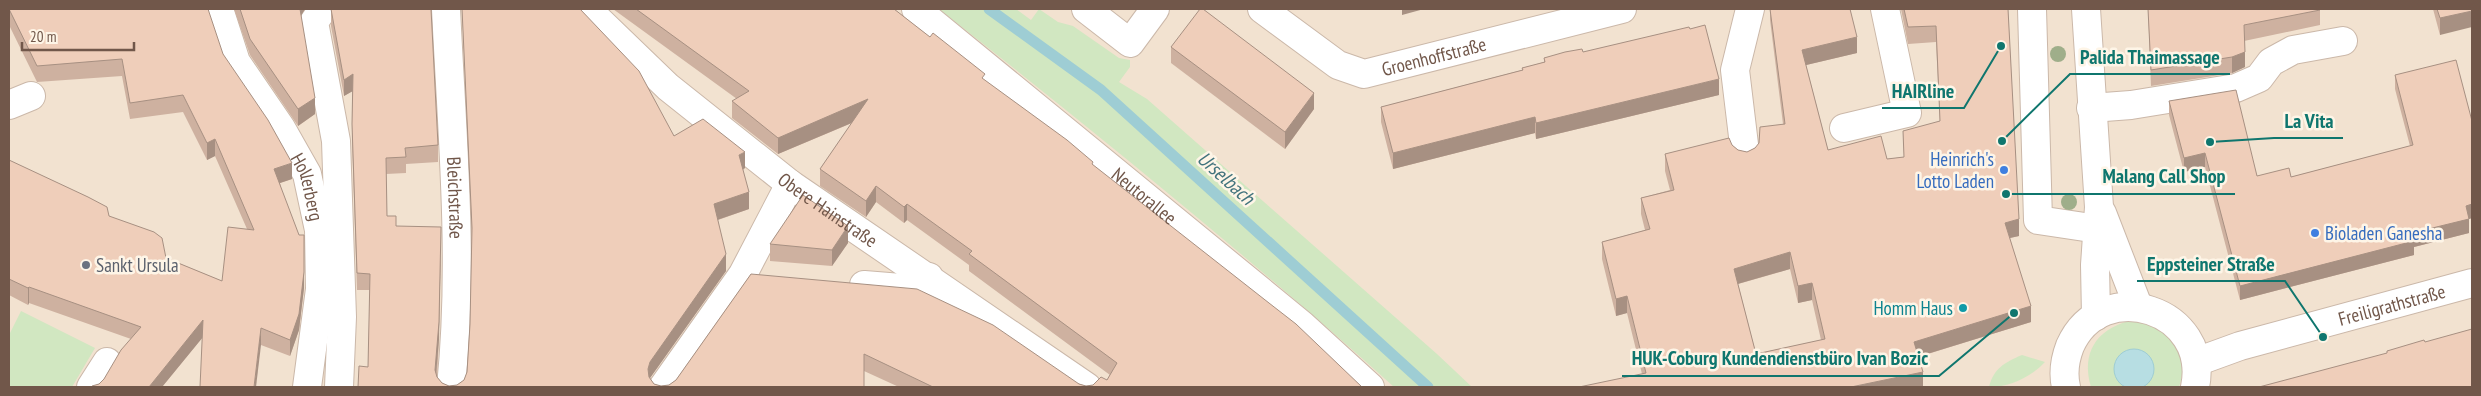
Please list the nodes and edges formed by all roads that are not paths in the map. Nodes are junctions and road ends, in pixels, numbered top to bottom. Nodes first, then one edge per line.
1 (219, 9) edge
2 (323, 9) edge
3 (446, 9) edge
4 (586, 9) edge
5 (916, 9) edge
6 (1086, 9) edge
7 (1155, 9) edge
8 (1262, 9) edge
9 (1750, 9) edge
10 (1885, 9) edge
11 (2032, 9) edge
12 (2086, 9) edge
13 (1614, 10) edge
14 (2344, 41) dead end
15 (2091, 108) junction
16 (1844, 128) dead end
17 (1745, 153) edge
18 (790, 184) junction
19 (2099, 218) junction
20 (743, 274) junction
21 (773, 277) edge
22 (929, 277) junction
23 (842, 283) edge
24 (2472, 283) edge
25 (2138, 306) junction
26 (2096, 316) junction
27 (107, 362) dead end
28 (2196, 375) edge
29 (2062, 386) edge
30 (90, 387) edge
31 (307, 387) edge
32 (339, 387) edge
33 (451, 387) edge
34 (663, 387) edge
35 (1087, 387) edge
36 (1370, 387) edge

1 - 31 street, Hollerberg
2 - 32 street
3 - 33 street, Bleichstraße
4 - 18 street, Obere Hainstraße
5 - 36 street, Neutorallee
6 - 7 street
8 - 13 street, Groenhoffstraße
9 - 17 street
10 - 16 street
11 - 19 street
12 - 15 street
14 - 15 street
15 - 19 street
18 - 20 street
18 - 22 street, Obere Hainstraße
19 - 25 street
19 - 26 street
20 - 21 street
20 - 34 street
22 - 23 street
22 - 35 street, Obere Hainstraße
24 - 28 street, Freiligrathstraße
25 - 26 street
25 - 28 street
26 - 29 street
27 - 30 street

